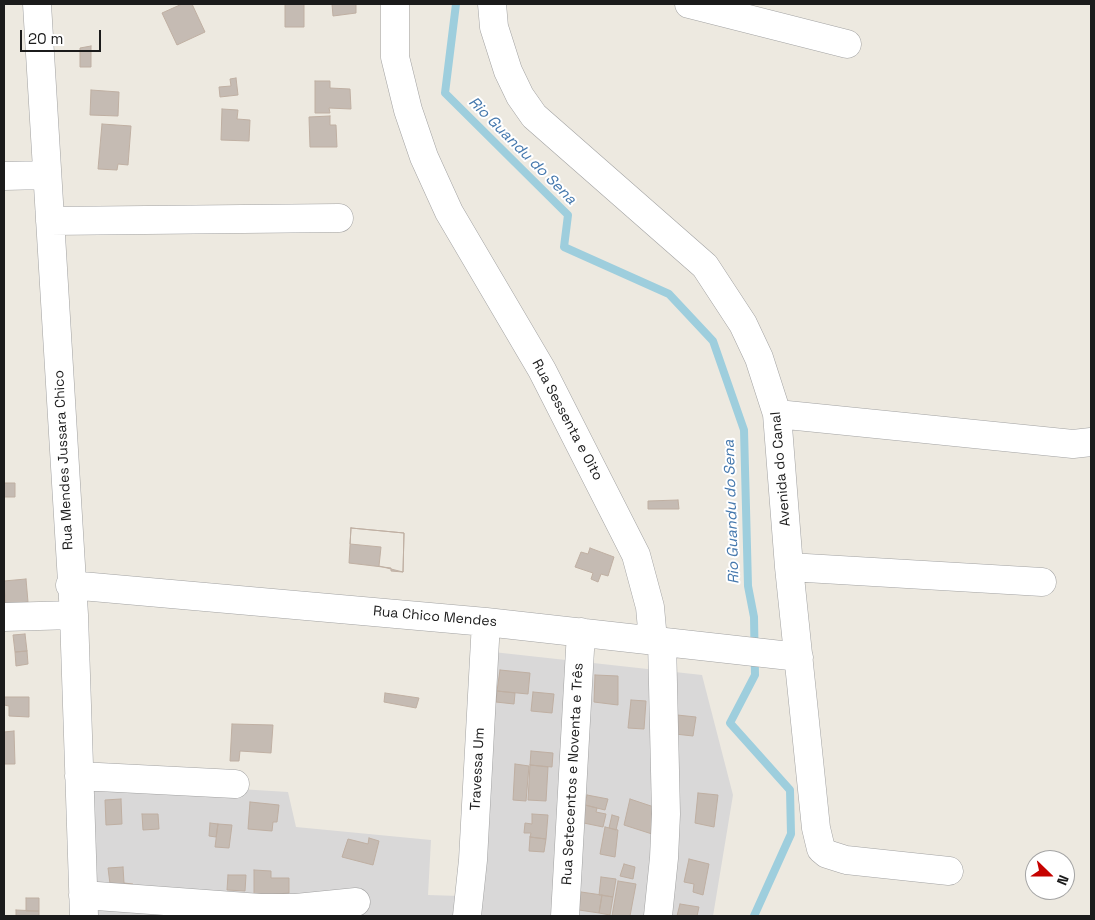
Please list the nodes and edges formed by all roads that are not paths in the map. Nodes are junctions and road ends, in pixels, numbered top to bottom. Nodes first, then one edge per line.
1 (37, 4) edge
2 (395, 4) edge
3 (492, 4) edge
4 (689, 4) edge
5 (847, 44) dead end
6 (46, 175) junction
7 (4, 176) edge
8 (339, 218) dead end
9 (50, 221) junction
10 (777, 414) junction
11 (1091, 442) edge
12 (789, 567) junction
13 (1042, 582) dead end
14 (70, 585) junction
15 (74, 615) junction
16 (4, 618) edge
17 (486, 622) junction
18 (581, 632) junction
19 (657, 641) junction
20 (789, 655) junction
21 (79, 776) junction
22 (235, 784) dead end
23 (949, 871) dead end
24 (356, 902) dead end
25 (83, 906) edge
26 (468, 916) edge
27 (565, 916) edge
28 (658, 916) edge

1 - 6 street, Rua Mendes Jussara Chico
2 - 19 street, Rua Sessenta e Oito
3 - 10 street, Avenida do Canal
4 - 5 street
6 - 7 street
6 - 9 street, Rua Mendes Jussara Chico
8 - 9 street
9 - 14 street, Rua Mendes Jussara Chico
10 - 11 street
10 - 12 street, Avenida do Canal
12 - 13 street
12 - 20 street, Avenida do Canal
14 - 15 street, Rua Mendes Jussara Chico
14 - 17 street, Rua Chico Mendes
15 - 16 street
15 - 21 street, Rua Mendes Jussara Chico
17 - 18 street, Rua Chico Mendes
17 - 26 street, Travessa Um
18 - 19 street, Rua Chico Mendes
18 - 27 street, Rua Setecentos e Noventa e Três
19 - 20 street, Rua Chico Mendes
19 - 28 street, Rua Sessenta e Oito
20 - 23 street, Avenida do Canal
21 - 22 street
21 - 25 street, Rua Mendes Jussara Chico
24 - 25 street

